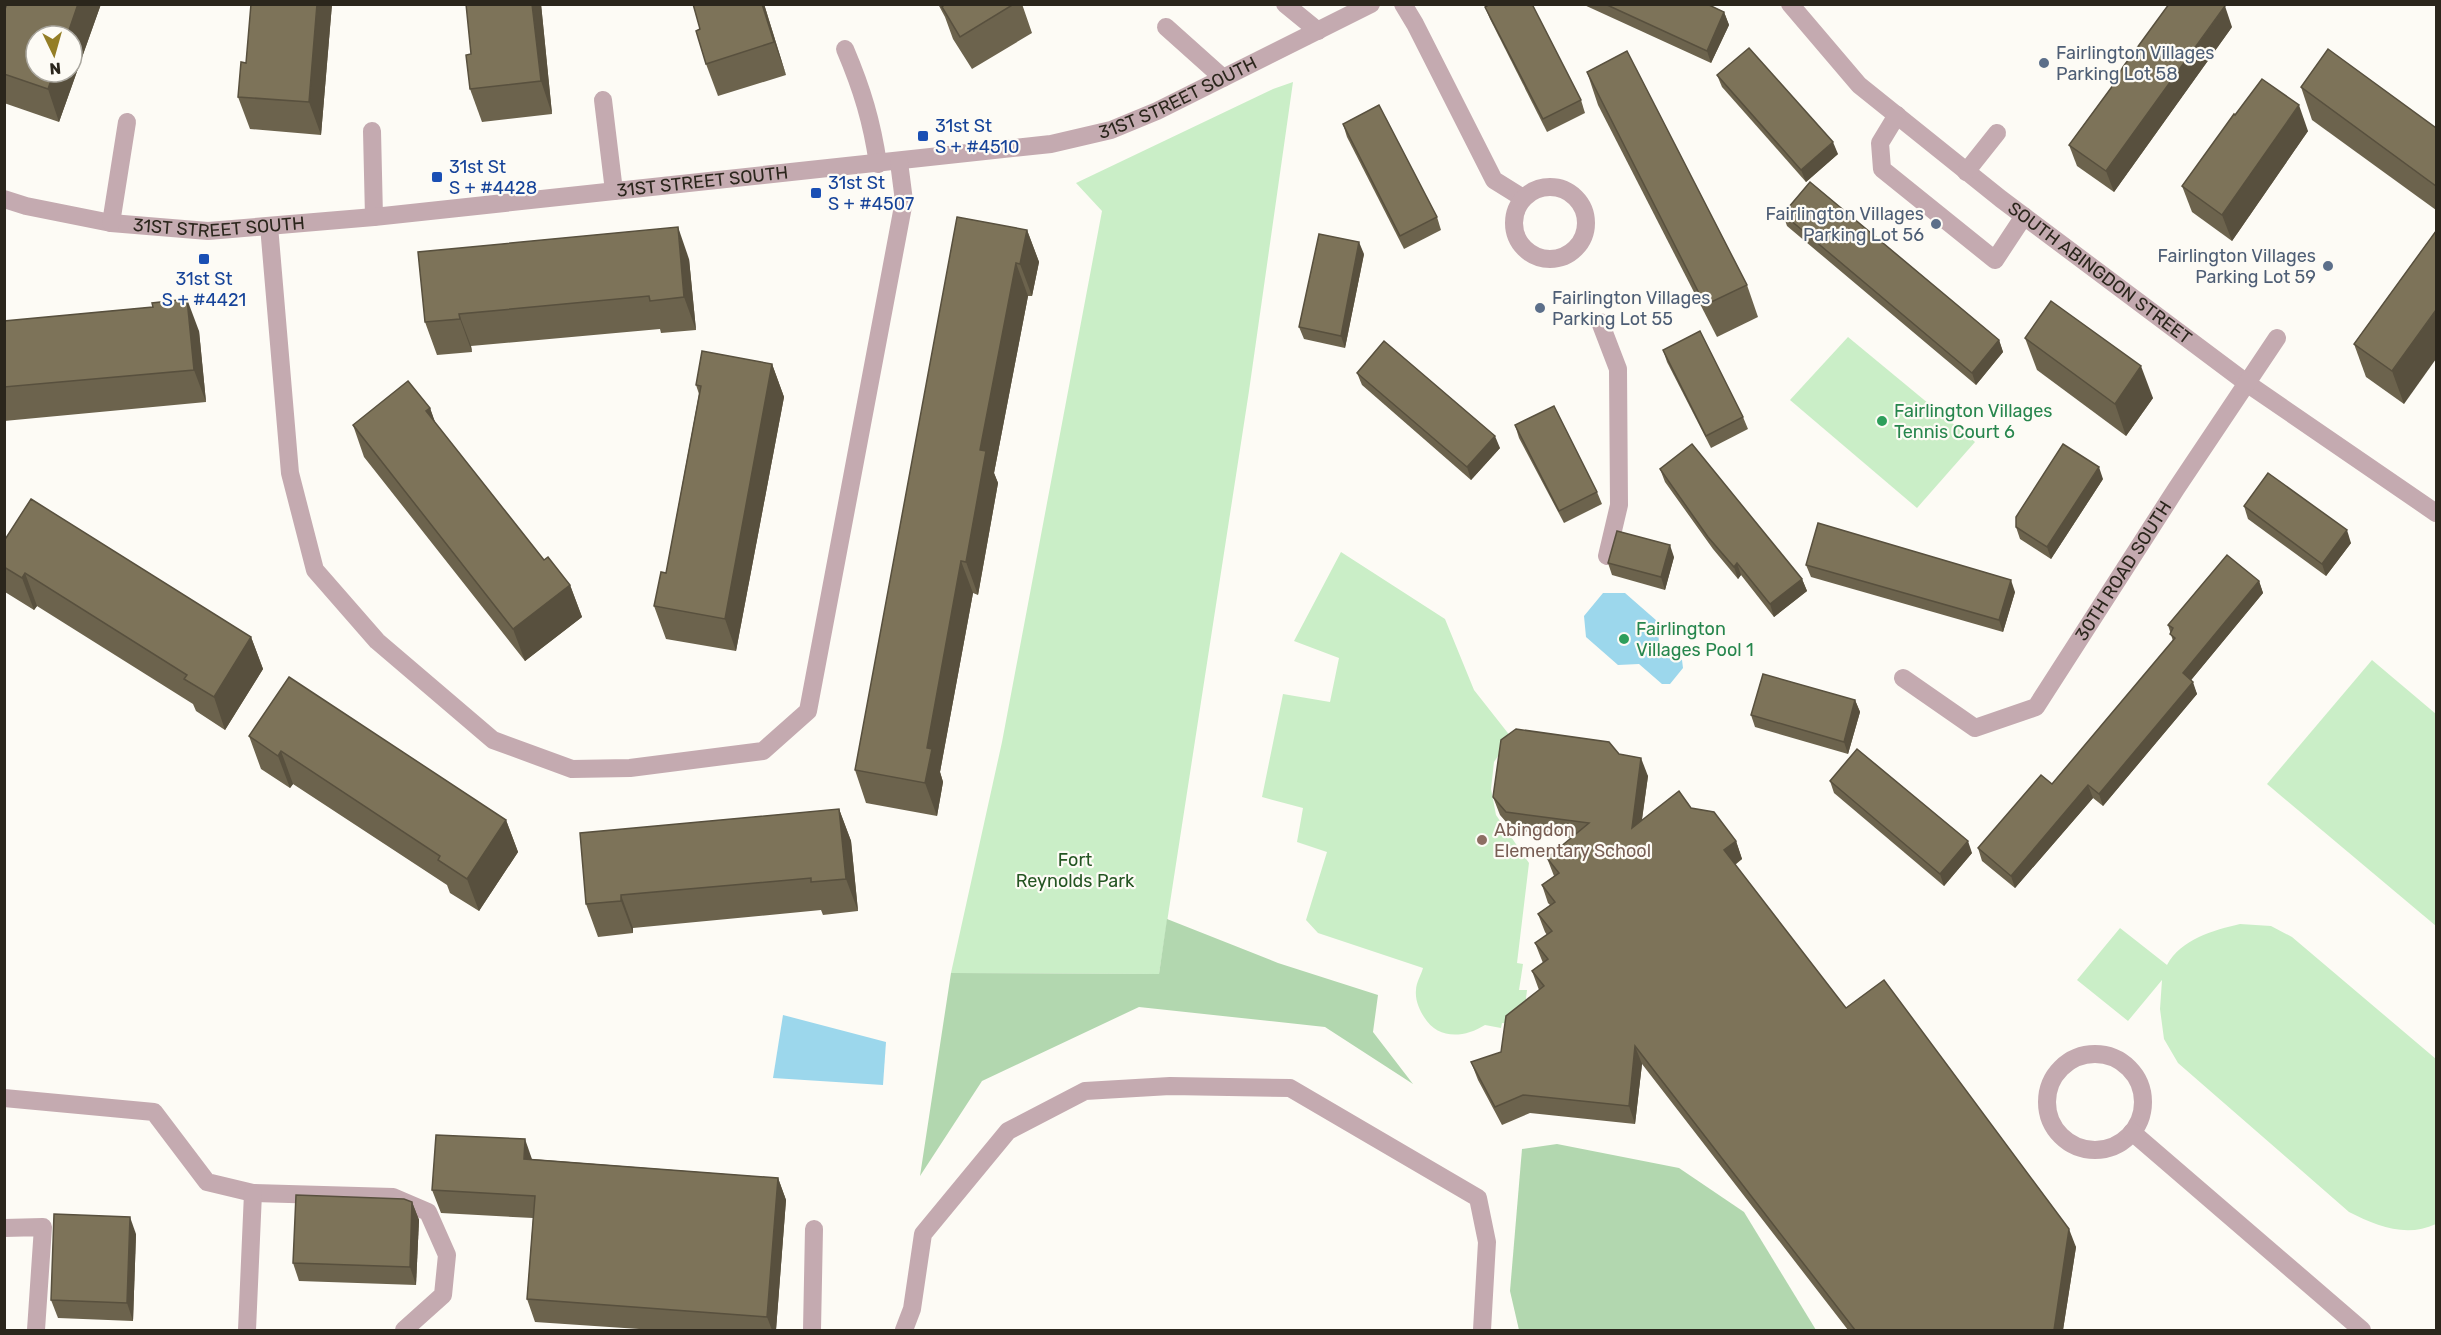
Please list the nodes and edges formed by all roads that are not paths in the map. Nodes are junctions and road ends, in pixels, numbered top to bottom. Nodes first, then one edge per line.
1 (1285, 4) edge
2 (1371, 4) edge
3 (1403, 4) edge
4 (1790, 4) edge
5 (1166, 27) dead end
6 (1318, 31) junction
7 (845, 50) dead end
8 (1223, 78) junction
9 (603, 100) dead end
10 (1897, 115) junction
11 (127, 122) dead end
12 (372, 131) dead end
13 (1997, 133) dead end
14 (899, 162) junction
15 (878, 164) junction
16 (1966, 172) junction
17 (614, 191) junction
18 (1523, 198) junction
19 (4, 199) edge
20 (374, 216) junction
21 (2024, 216) junction
22 (111, 223) junction
23 (269, 226) junction
24 (1600, 322) dead end
25 (2277, 338) dead end
26 (2248, 384) junction
27 (2436, 513) edge
28 (1607, 556) edge
29 (1903, 678) dead end
30 (4, 1098) edge
31 (2132, 1132) junction
32 (253, 1193) junction
33 (4, 1228) edge
34 (814, 1229) dead end
35 (36, 1330) edge
36 (247, 1330) edge
37 (404, 1330) edge
38 (812, 1330) edge
39 (904, 1330) edge
40 (1482, 1330) edge
41 (2362, 1330) edge

1 - 6 street
2 - 6 street, 31ST STREET SOUTH
3 - 18 street
4 - 10 street, SOUTH ABINGDON STREET
5 - 8 street
6 - 8 street, 31ST STREET SOUTH
7 - 15 street
8 - 14 street, 31ST STREET SOUTH
9 - 17 street
10 - 16 street, SOUTH ABINGDON STREET
10 - 21 street
11 - 22 street
12 - 20 street
13 - 16 street
14 - 15 street, 31ST STREET SOUTH
14 - 23 street
15 - 17 street, 31ST STREET SOUTH
16 - 21 street, SOUTH ABINGDON STREET
17 - 20 street, 31ST STREET SOUTH
18 - 18 street
19 - 22 street, 31ST STREET SOUTH
20 - 23 street, 31ST STREET SOUTH
21 - 26 street, SOUTH ABINGDON STREET
22 - 23 street, 31ST STREET SOUTH
24 - 28 street
25 - 26 street, 30TH ROAD SOUTH
26 - 27 street, SOUTH ABINGDON STREET
26 - 29 street, 30TH ROAD SOUTH
30 - 32 street
31 - 31 street
31 - 41 street
32 - 36 street
32 - 37 street
33 - 35 street
34 - 38 street
39 - 40 street

